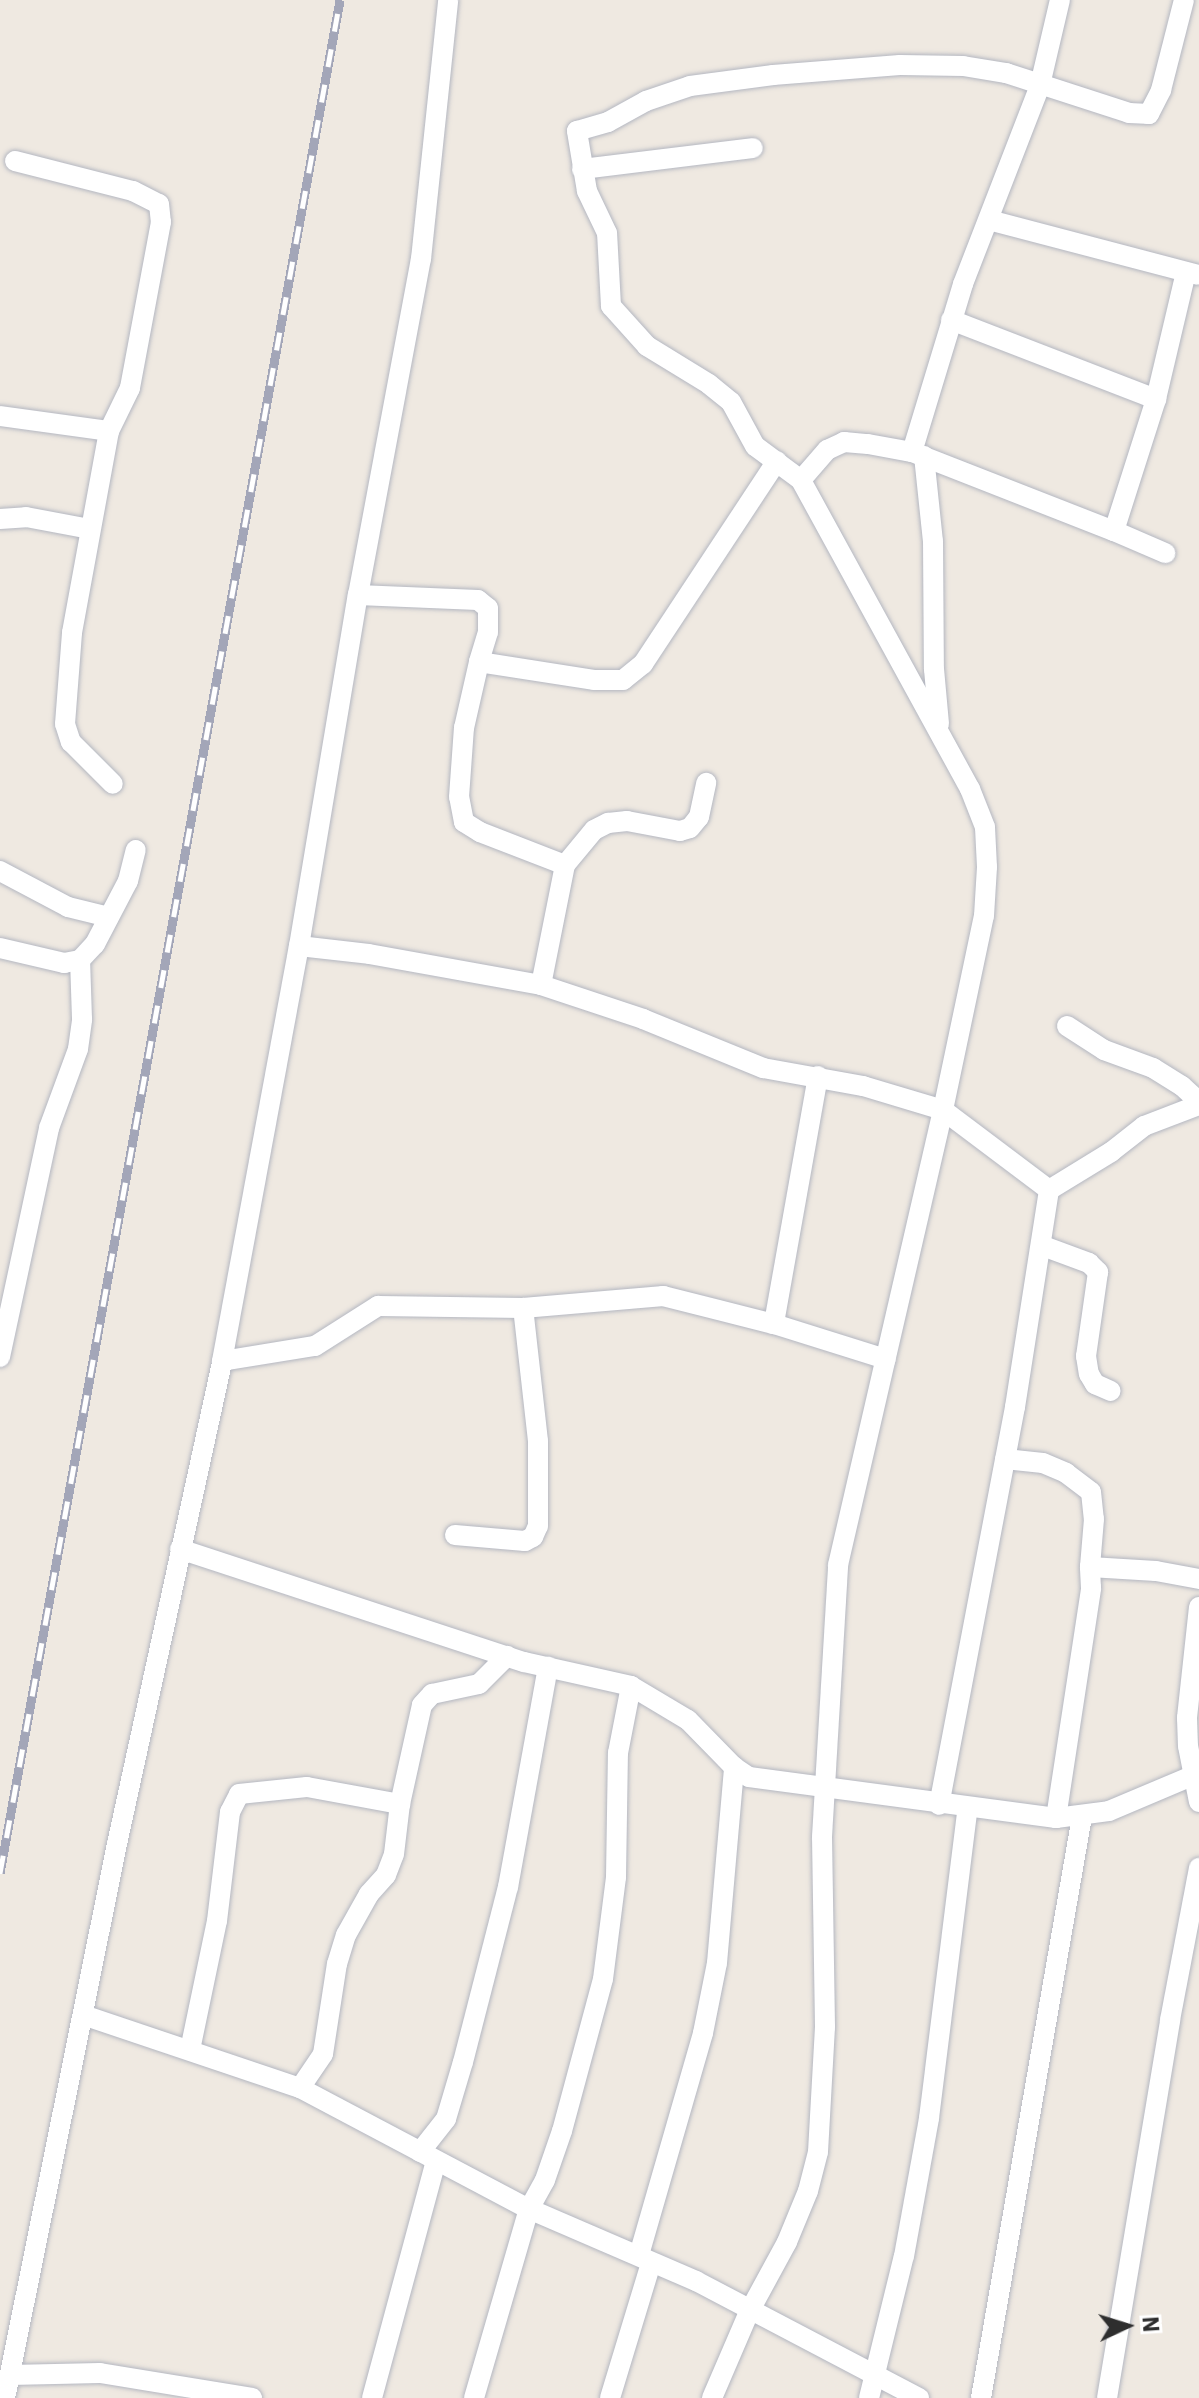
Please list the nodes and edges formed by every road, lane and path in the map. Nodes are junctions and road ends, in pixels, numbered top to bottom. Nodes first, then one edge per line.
1 (448, 0) edge
2 (1060, 0) edge
3 (1184, 0) edge
4 (1040, 85) junction
5 (753, 148) dead end
6 (15, 161) dead end
7 (582, 169) junction
8 (989, 220) junction
9 (1192, 274) edge
10 (951, 320) junction
11 (1156, 399) junction
12 (0, 416) edge
13 (109, 431) junction
14 (918, 454) junction
15 (777, 461) junction
16 (801, 480) junction
17 (0, 519) edge
18 (90, 529) junction
19 (1114, 531) junction
20 (1165, 553) dead end
21 (358, 595) junction
22 (479, 662) junction
23 (940, 733) junction
24 (706, 783) dead end
25 (113, 784) dead end
26 (136, 850) dead end
27 (565, 865) junction
28 (0, 871) edge
29 (109, 917) junction
30 (299, 946) junction
31 (0, 948) edge
32 (80, 960) junction
33 (541, 985) junction
34 (1067, 1026) dead end
35 (818, 1076) junction
36 (1199, 1104) edge
37 (943, 1110) junction
38 (1049, 1190) junction
39 (1043, 1246) junction
40 (523, 1308) junction
41 (774, 1324) junction
42 (0, 1357) edge
43 (886, 1359) junction
44 (222, 1361) junction
45 (1111, 1391) dead end
46 (1005, 1459) junction
47 (455, 1535) dead end
48 (180, 1549) junction
49 (1090, 1567) junction
50 (1199, 1579) edge
51 (1199, 1607) edge
52 (507, 1656) junction
53 (548, 1667) junction
54 (631, 1686) junction
55 (734, 1767) junction
56 (1196, 1773) edge
57 (825, 1790) junction
58 (1199, 1802) edge
59 (400, 1804) junction
60 (939, 1805) junction
61 (968, 1807) junction
62 (1082, 1816) junction
63 (1056, 1818) junction
64 (1199, 1868) edge
65 (83, 2015) junction
66 (190, 2050) junction
67 (300, 2088) junction
68 (428, 2157) junction
69 (529, 2209) junction
70 (645, 2259) junction
71 (749, 2312) junction
72 (10, 2375) junction
73 (873, 2388) edge
74 (5, 2398) edge
75 (252, 2398) edge
76 (372, 2398) edge
77 (474, 2398) edge
78 (610, 2398) edge
79 (712, 2398) edge
80 (919, 2398) edge
81 (981, 2398) edge
82 (1107, 2398) edge

1 - 21 street
2 - 4 street
3 - 4 street
4 - 7 street
4 - 8 street
5 - 7 street
6 - 13 street
7 - 15 street
8 - 9 street
8 - 10 street
9 - 11 street
10 - 11 street
10 - 14 street
11 - 19 street
12 - 13 street
13 - 18 street
14 - 16 street
14 - 19 street
14 - 23 street
15 - 16 street
15 - 22 street
16 - 23 street
17 - 18 street
18 - 25 street
19 - 20 street
21 - 22 street
21 - 30 street
22 - 27 street
23 - 37 street
24 - 27 street
26 - 29 street
27 - 33 street
28 - 29 street
29 - 32 street
30 - 33 street
30 - 44 street
31 - 32 street
32 - 42 street
33 - 35 street
34 - 36 street
35 - 37 street
35 - 41 street
36 - 38 street
37 - 38 street
37 - 43 street
38 - 39 street
39 - 45 street
39 - 46 street
40 - 41 street
40 - 44 street
40 - 47 street
41 - 43 street
43 - 57 street
44 - 48 street
46 - 49 street
46 - 60 street
48 - 52 street
48 - 65 street
49 - 50 street
49 - 63 street
51 - 56 street
52 - 53 street
52 - 59 street
53 - 54 street
53 - 68 street
54 - 55 street
54 - 69 street
55 - 57 street
55 - 70 street
56 - 58 street
56 - 62 street
57 - 60 street
57 - 71 street
59 - 66 street
59 - 67 street
60 - 61 street
61 - 63 street
61 - 73 street
62 - 63 street
62 - 81 street
64 - 82 street
65 - 66 street
65 - 72 street
66 - 67 street
67 - 68 street
68 - 69 street
68 - 76 street
69 - 70 street
69 - 77 street
70 - 71 street
70 - 78 street
71 - 73 street
71 - 79 street
72 - 74 street
72 - 75 street
73 - 80 street

